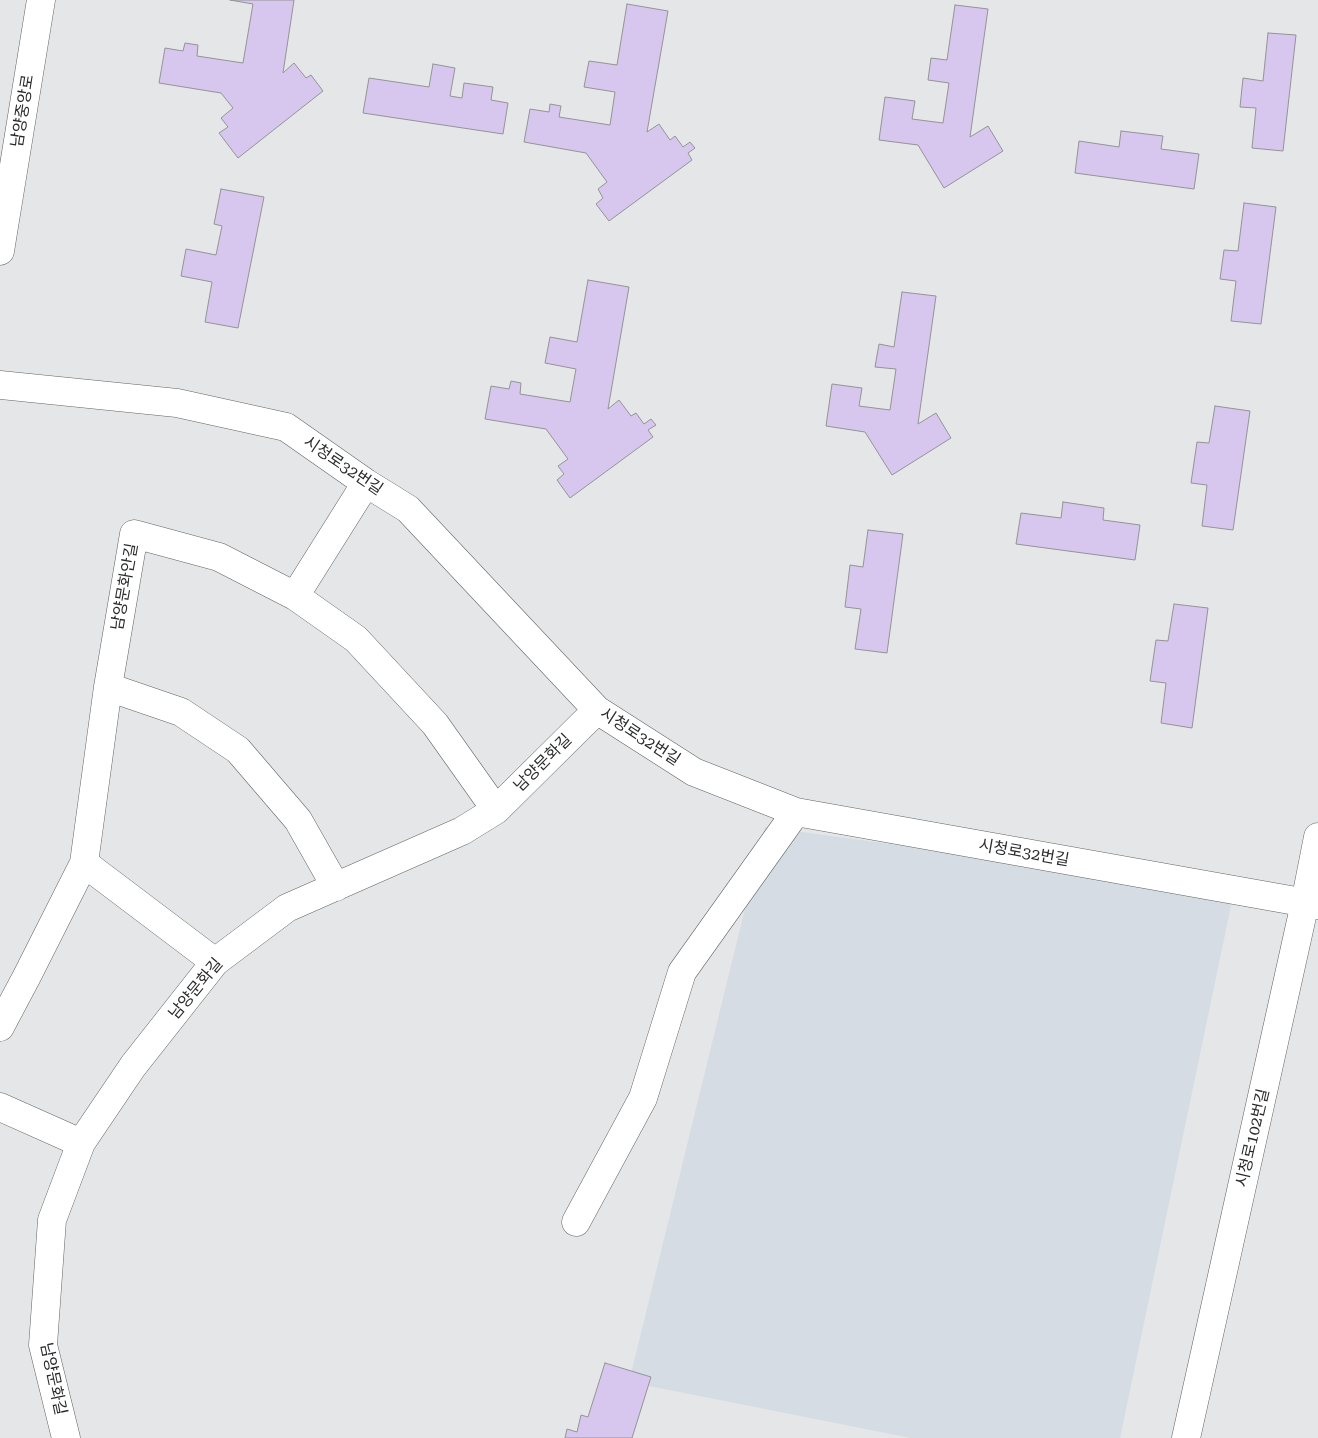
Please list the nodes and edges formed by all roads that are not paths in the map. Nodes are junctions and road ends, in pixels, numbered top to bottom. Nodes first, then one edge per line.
1 (41, 0) edge
2 (0, 251) edge
3 (0, 385) edge
4 (366, 483) junction
5 (295, 596) junction
6 (108, 687) junction
7 (597, 710) junction
8 (496, 810) junction
9 (796, 812) junction
10 (1318, 837) edge
11 (84, 863) junction
12 (336, 887) junction
13 (1312, 904) edge
14 (215, 962) junction
15 (0, 1027) edge
16 (0, 1107) edge
17 (81, 1143) junction
18 (576, 1222) dead end
19 (66, 1438) edge
20 (1186, 1438) edge

1 - 2 street, 남양중앙로
3 - 4 street, 시청로32번길
4 - 5 street
4 - 7 street, 시청로32번길
5 - 6 street, 남양문화안길
5 - 8 street, 남양문화안길
6 - 11 street, 남양문화안길
6 - 12 street
7 - 8 street, 남양문화길
7 - 9 street, 시청로32번길
8 - 12 street, 남양문화길
9 - 13 street, 시청로32번길
9 - 18 street
10 - 13 street, 시청로102번길
11 - 14 street
11 - 15 street, 남양문화안길
12 - 14 street, 남양문화길
13 - 20 street, 시청로102번길
14 - 17 street, 남양문화길
16 - 17 street
17 - 19 street, 남양문화길

